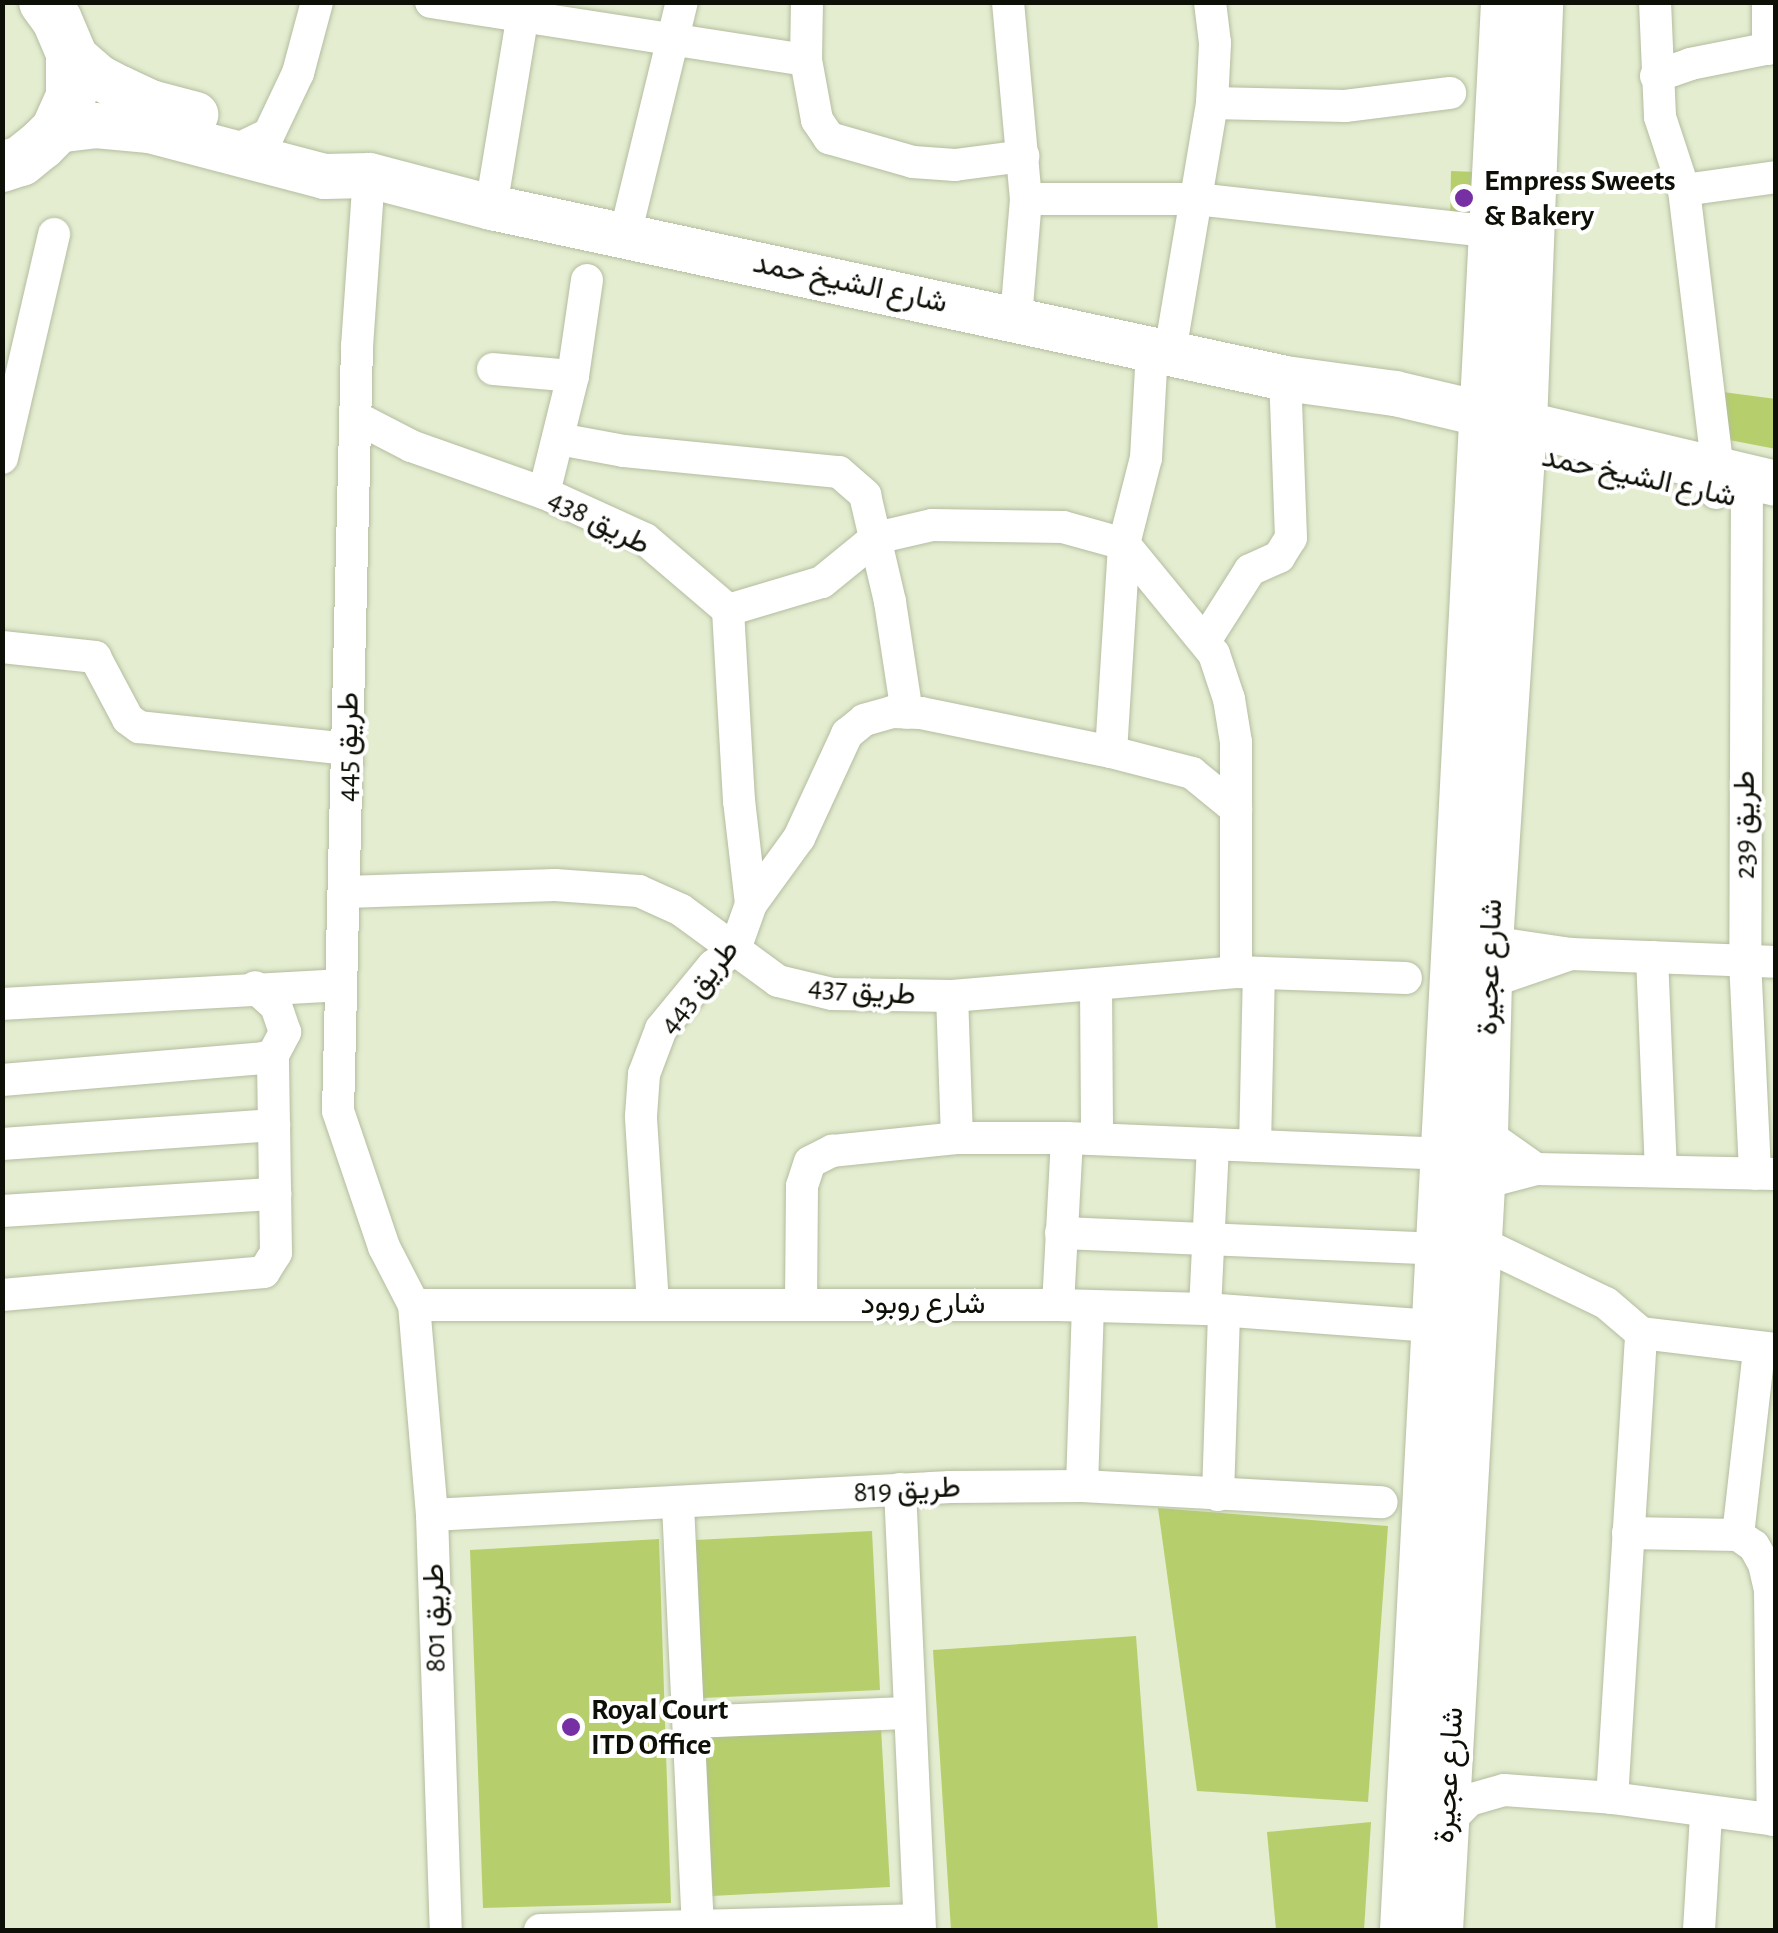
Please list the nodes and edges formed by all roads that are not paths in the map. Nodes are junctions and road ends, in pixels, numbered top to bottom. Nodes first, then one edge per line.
1 (317, 2) edge
2 (431, 2) edge
3 (682, 2) edge
4 (807, 2) edge
5 (1008, 2) edge
6 (1210, 2) edge
7 (1503, 2) edge
8 (1540, 2) edge
9 (1654, 2) edge
10 (1768, 2) edge
11 (46, 3) edge
12 (524, 9) edge
13 (674, 41) junction
14 (1772, 48) edge
15 (71, 53) junction
16 (806, 60) junction
17 (1656, 76) junction
18 (1450, 92) dead end
19 (1212, 103) junction
20 (56, 130) junction
21 (250, 143) junction
22 (1023, 156) junction
23 (2, 167) edge
24 (369, 175) junction
25 (1776, 176) edge
26 (1684, 190) junction
27 (1026, 198) junction
28 (1196, 199) junction
29 (491, 207) junction
30 (1494, 232) junction
31 (54, 234) dead end
32 (625, 235) junction
33 (587, 280) dead end
34 (1016, 319) junction
35 (17, 331) edge
36 (1161, 350) junction
37 (493, 368) dead end
38 (573, 376) junction
39 (1285, 378) junction
40 (357, 418) junction
41 (1503, 433) junction
42 (559, 440) junction
43 (2, 458) edge
44 (1746, 488) edge
45 (544, 494) junction
46 (876, 538) junction
47 (1124, 544) junction
48 (728, 610) junction
49 (1205, 641) junction
50 (2, 647) edge
51 (907, 712) junction
52 (1236, 742) junction
53 (347, 749) junction
54 (1111, 752) junction
55 (1192, 774) junction
56 (1236, 809) junction
57 (741, 815) junction
58 (800, 838) junction
59 (346, 892) junction
60 (751, 904) junction
61 (735, 949) junction
62 (1652, 957) junction
63 (1760, 961) edge
64 (1247, 972) junction
65 (1469, 974) junction
66 (340, 985) junction
67 (1096, 985) junction
68 (255, 987) junction
69 (952, 996) junction
70 (2, 1004) edge
71 (273, 1054) junction
72 (2, 1080) edge
73 (274, 1124) junction
74 (1485, 1133) junction
75 (957, 1138) junction
76 (1082, 1139) junction
77 (2, 1144) edge
78 (1213, 1144) junction
79 (1256, 1146) junction
80 (1442, 1154) junction
81 (1536, 1170) junction
82 (1661, 1170) junction
83 (1765, 1174) edge
84 (1483, 1182) junction
85 (275, 1194) junction
86 (2, 1211) edge
87 (1061, 1233) junction
88 (1212, 1239) junction
89 (1458, 1245) junction
90 (2, 1295) edge
91 (802, 1303) junction
92 (653, 1304) junction
93 (414, 1305) junction
94 (1073, 1306) junction
95 (1214, 1310) junction
96 (1432, 1326) junction
97 (1641, 1333) junction
98 (1767, 1349) edge
99 (1426, 1455) junction
100 (1082, 1486) junction
101 (900, 1489) junction
102 (1218, 1495) junction
103 (1382, 1502) junction
104 (678, 1505) junction
105 (432, 1515) junction
106 (1421, 1524) junction
107 (1628, 1533) junction
108 (1738, 1535) junction
109 (907, 1713) junction
110 (691, 1722) junction
111 (1451, 1759) junction
112 (1504, 1790) junction
113 (1612, 1798) junction
114 (1706, 1814) junction
115 (1774, 1820) edge
116 (1446, 1824) junction
117 (919, 1925) edge
118 (827, 1926) edge
119 (698, 1928) edge
120 (446, 1930) edge
121 (540, 1930) edge
122 (1402, 1930) edge
123 (1440, 1930) edge
124 (1699, 1930) edge

1 - 21 street
2 - 12 street
3 - 13 street
4 - 16 street
5 - 22 street
6 - 19 street
7 - 30 street, شارع عجيرة
8 - 41 street, شارع عجيرة
9 - 17 street, طريق 239
10 - 14 street
11 - 15 main road
12 - 13 street
12 - 29 street
13 - 16 street
13 - 32 street
14 - 17 street
15 - 20 main road
15 - 21 street, شارع الشيخ حمد
16 - 22 street
17 - 26 street, طريق 239
18 - 19 street
19 - 28 street
20 - 21 street, شارع الشيخ حمد
20 - 23 main road
21 - 24 street, شارع الشيخ حمد
22 - 27 street
24 - 29 street, شارع الشيخ حمد
24 - 40 street, طريق 445
25 - 26 street
26 - 44 street, طريق 239
27 - 28 street
27 - 34 street
28 - 30 street
28 - 36 street
29 - 32 street, شارع الشيخ حمد
30 - 41 street, شارع عجيرة
31 - 35 street
32 - 34 street, شارع الشيخ حمد
33 - 38 street
34 - 36 street, شارع الشيخ حمد
35 - 43 street
36 - 39 street, شارع الشيخ حمد
36 - 47 street
37 - 38 street
38 - 42 street
39 - 41 street, شارع الشيخ حمد
39 - 49 street
40 - 45 street, طريق 438
40 - 53 street, طريق 445
41 - 44 street, شارع الشيخ حمد
41 - 65 street, شارع عجيرة
42 - 45 street
42 - 46 street
44 - 63 street, طريق 239
45 - 48 street, طريق 438
46 - 47 street
46 - 48 street
46 - 51 street
47 - 49 street
47 - 54 street
48 - 57 street, طريق 443
49 - 52 street
50 - 53 street
51 - 54 street
51 - 58 street
52 - 55 street
52 - 56 street
53 - 59 street, طريق 445
54 - 55 street
55 - 56 street
56 - 64 street
57 - 58 street
57 - 60 street, طريق 443
58 - 60 street
59 - 61 street, طريق 437
59 - 66 street, طريق 445
60 - 61 street, طريق 443
61 - 69 street, طريق 437
61 - 92 street, طريق 443
62 - 63 street
62 - 65 street, طريق 437
62 - 82 street
63 - 83 street, طريق 239
64 - 65 street, طريق 437
64 - 67 street, طريق 437
64 - 79 street
65 - 74 street, شارع عجيرة
65 - 80 street, شارع عجيرة
66 - 68 street
66 - 93 street, طريق 445
67 - 69 street, طريق 437
67 - 76 street
68 - 70 street
68 - 71 street
69 - 75 street
71 - 72 street
71 - 73 street
73 - 77 street
73 - 85 street
74 - 81 street
74 - 84 street, شارع عجيرة
75 - 76 street
75 - 91 street
76 - 78 street
76 - 87 street
78 - 79 street
78 - 88 street
79 - 80 street
80 - 89 street, شارع عجيرة
81 - 82 street
81 - 84 street
82 - 83 street
84 - 89 street, شارع عجيرة
85 - 86 street
85 - 90 street
87 - 88 street
87 - 94 street
88 - 89 street
88 - 95 street
89 - 96 street, شارع عجيرة
89 - 97 street
89 - 111 street, شارع عجيرة
91 - 92 street, شارع روبود
91 - 94 street, شارع روبود
92 - 93 street, شارع روبود
93 - 105 street, طريق 801
94 - 95 street, شارع روبود
94 - 100 street
95 - 96 street, شارع روبود
95 - 102 street
96 - 99 street, شارع عجيرة
97 - 98 street
97 - 107 street
98 - 108 street
99 - 103 street
99 - 106 street, شارع عجيرة
100 - 101 street, طريق 819
100 - 102 street, طريق 819
101 - 104 street, طريق 819
101 - 109 street
102 - 103 street, طريق 819
103 - 106 street, طريق 819
104 - 105 street, طريق 819
104 - 110 street
105 - 120 street, طريق 801
106 - 122 street, شارع عجيرة
107 - 108 street
107 - 113 street
108 - 115 street
109 - 110 street
109 - 117 street
110 - 119 street
111 - 112 street
111 - 116 street, شارع عجيرة
112 - 113 street
112 - 116 street
113 - 114 street
114 - 115 street
114 - 124 street
116 - 123 street, شارع عجيرة
117 - 118 street
118 - 119 street
119 - 121 street

